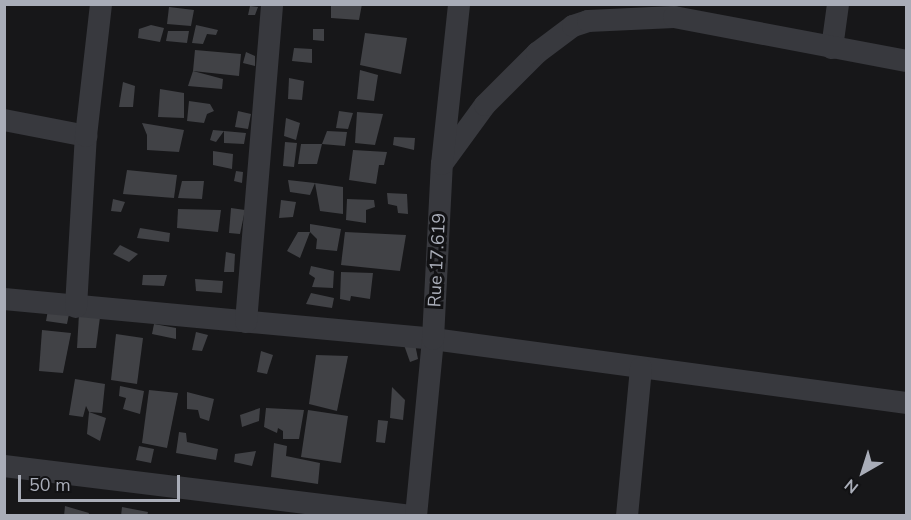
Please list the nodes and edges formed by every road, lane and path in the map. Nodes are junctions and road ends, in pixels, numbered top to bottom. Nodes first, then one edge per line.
1 (101, 4) edge
2 (272, 4) edge
3 (459, 4) edge
4 (838, 4) edge
5 (674, 11) edge
6 (832, 48) junction
7 (906, 61) edge
8 (4, 120) edge
9 (86, 136) junction
10 (442, 164) junction
11 (4, 299) edge
12 (76, 307) junction
13 (246, 322) junction
14 (433, 339) junction
15 (641, 368) junction
16 (906, 403) edge
17 (4, 466) edge
18 (237, 505) edge
19 (411, 516) edge
20 (416, 516) edge
21 (627, 516) edge

1 - 9 street
2 - 13 street
3 - 10 street, Rue 17.619
4 - 6 street
5 - 6 street
5 - 10 street
6 - 7 street
8 - 9 street
9 - 12 street
10 - 14 street, Rue 17.619
11 - 12 street
12 - 13 street
13 - 14 street
14 - 15 street
14 - 20 street, Rue 17.619
15 - 16 street
15 - 21 street
17 - 18 street
18 - 19 street

